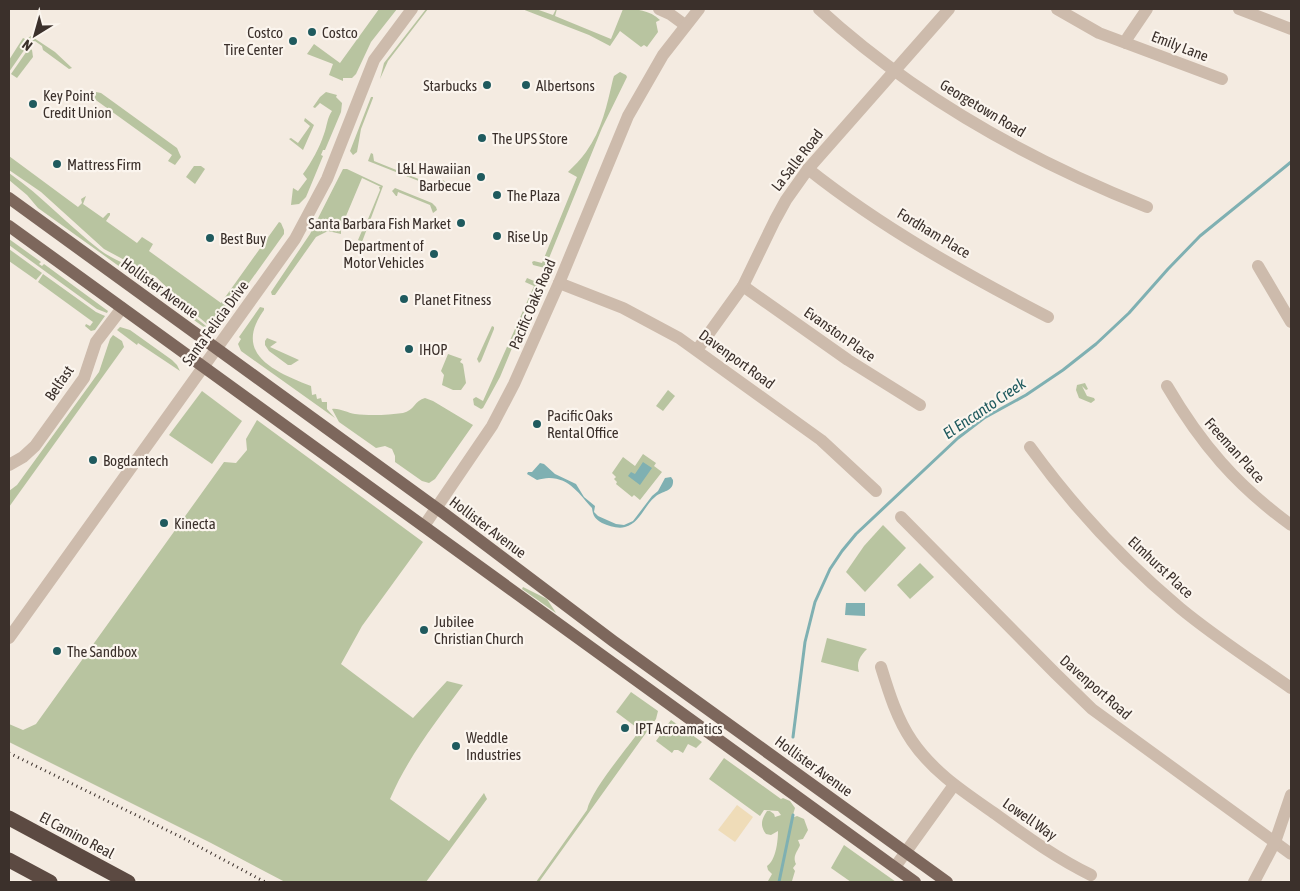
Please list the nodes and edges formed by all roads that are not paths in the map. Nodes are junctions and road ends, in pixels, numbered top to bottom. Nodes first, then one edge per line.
1 (412, 9) edge
2 (659, 9) edge
3 (699, 9) edge
4 (819, 9) edge
5 (949, 9) edge
6 (1057, 9) edge
7 (1147, 9) edge
8 (1239, 9) edge
9 (685, 25) junction
10 (1291, 29) edge
11 (1126, 43) junction
12 (895, 71) junction
13 (1222, 80) dead end
14 (808, 169) junction
15 (9, 198) edge
16 (1147, 207) dead end
17 (9, 226) edge
18 (1258, 266) dead end
19 (559, 283) junction
20 (743, 286) junction
21 (122, 308) junction
22 (1048, 317) dead end
23 (1291, 322) edge
24 (216, 349) junction
25 (697, 350) junction
26 (203, 367) junction
27 (1167, 386) dead end
28 (920, 405) dead end
29 (1030, 447) dead end
30 (9, 464) edge
31 (876, 491) dead end
32 (436, 509) junction
33 (901, 517) dead end
34 (1291, 525) edge
35 (424, 526) junction
36 (9, 638) edge
37 (881, 667) dead end
38 (1291, 688) edge
39 (954, 785) junction
40 (1291, 795) edge
41 (9, 818) edge
42 (1275, 842) junction
43 (905, 852) junction
44 (1291, 854) edge
45 (9, 860) edge
46 (895, 867) junction
47 (1091, 875) dead end
48 (50, 882) edge
49 (128, 882) edge
50 (915, 882) edge
51 (947, 882) edge
52 (1254, 882) edge

1 - 24 street, Santa Felicia Drive
2 - 9 street
3 - 9 street, Pacific Oaks Road
4 - 12 street, Georgetown Road
5 - 12 street, La Salle Road
6 - 11 street, Emily Lane
7 - 11 street, Emily Lane
8 - 10 street
9 - 19 street, Pacific Oaks Road
11 - 13 street, Emily Lane
12 - 14 street, La Salle Road
12 - 16 street, Georgetown Road
14 - 20 street, La Salle Road
14 - 22 street, Fordham Place
15 - 24 main road, Hollister Avenue
17 - 21 main road
18 - 23 street
19 - 25 street, Davenport Road
19 - 32 street, Pacific Oaks Road
20 - 25 street, La Salle Road
20 - 28 street, Evanston Place
21 - 26 main road
21 - 30 street, Belfast
24 - 26 street, Santa Felicia Drive
24 - 32 main road, Hollister Avenue
25 - 31 street, Davenport Road
26 - 35 main road
26 - 36 street, Santa Felicia Drive
27 - 34 street, Freeman Place
29 - 38 street, Elmhurst Place
32 - 35 street, Pacific Oaks Road
32 - 43 main road, Hollister Avenue
33 - 42 street, Davenport Road
35 - 46 main road
37 - 39 street, Lowell Way
39 - 43 street
39 - 47 street, Lowell Way
40 - 42 street
41 - 49 highway, El Camino Real
42 - 44 street, Davenport Road
42 - 52 street
43 - 46 street
43 - 51 main road, Hollister Avenue
45 - 48 highway
46 - 50 main road

